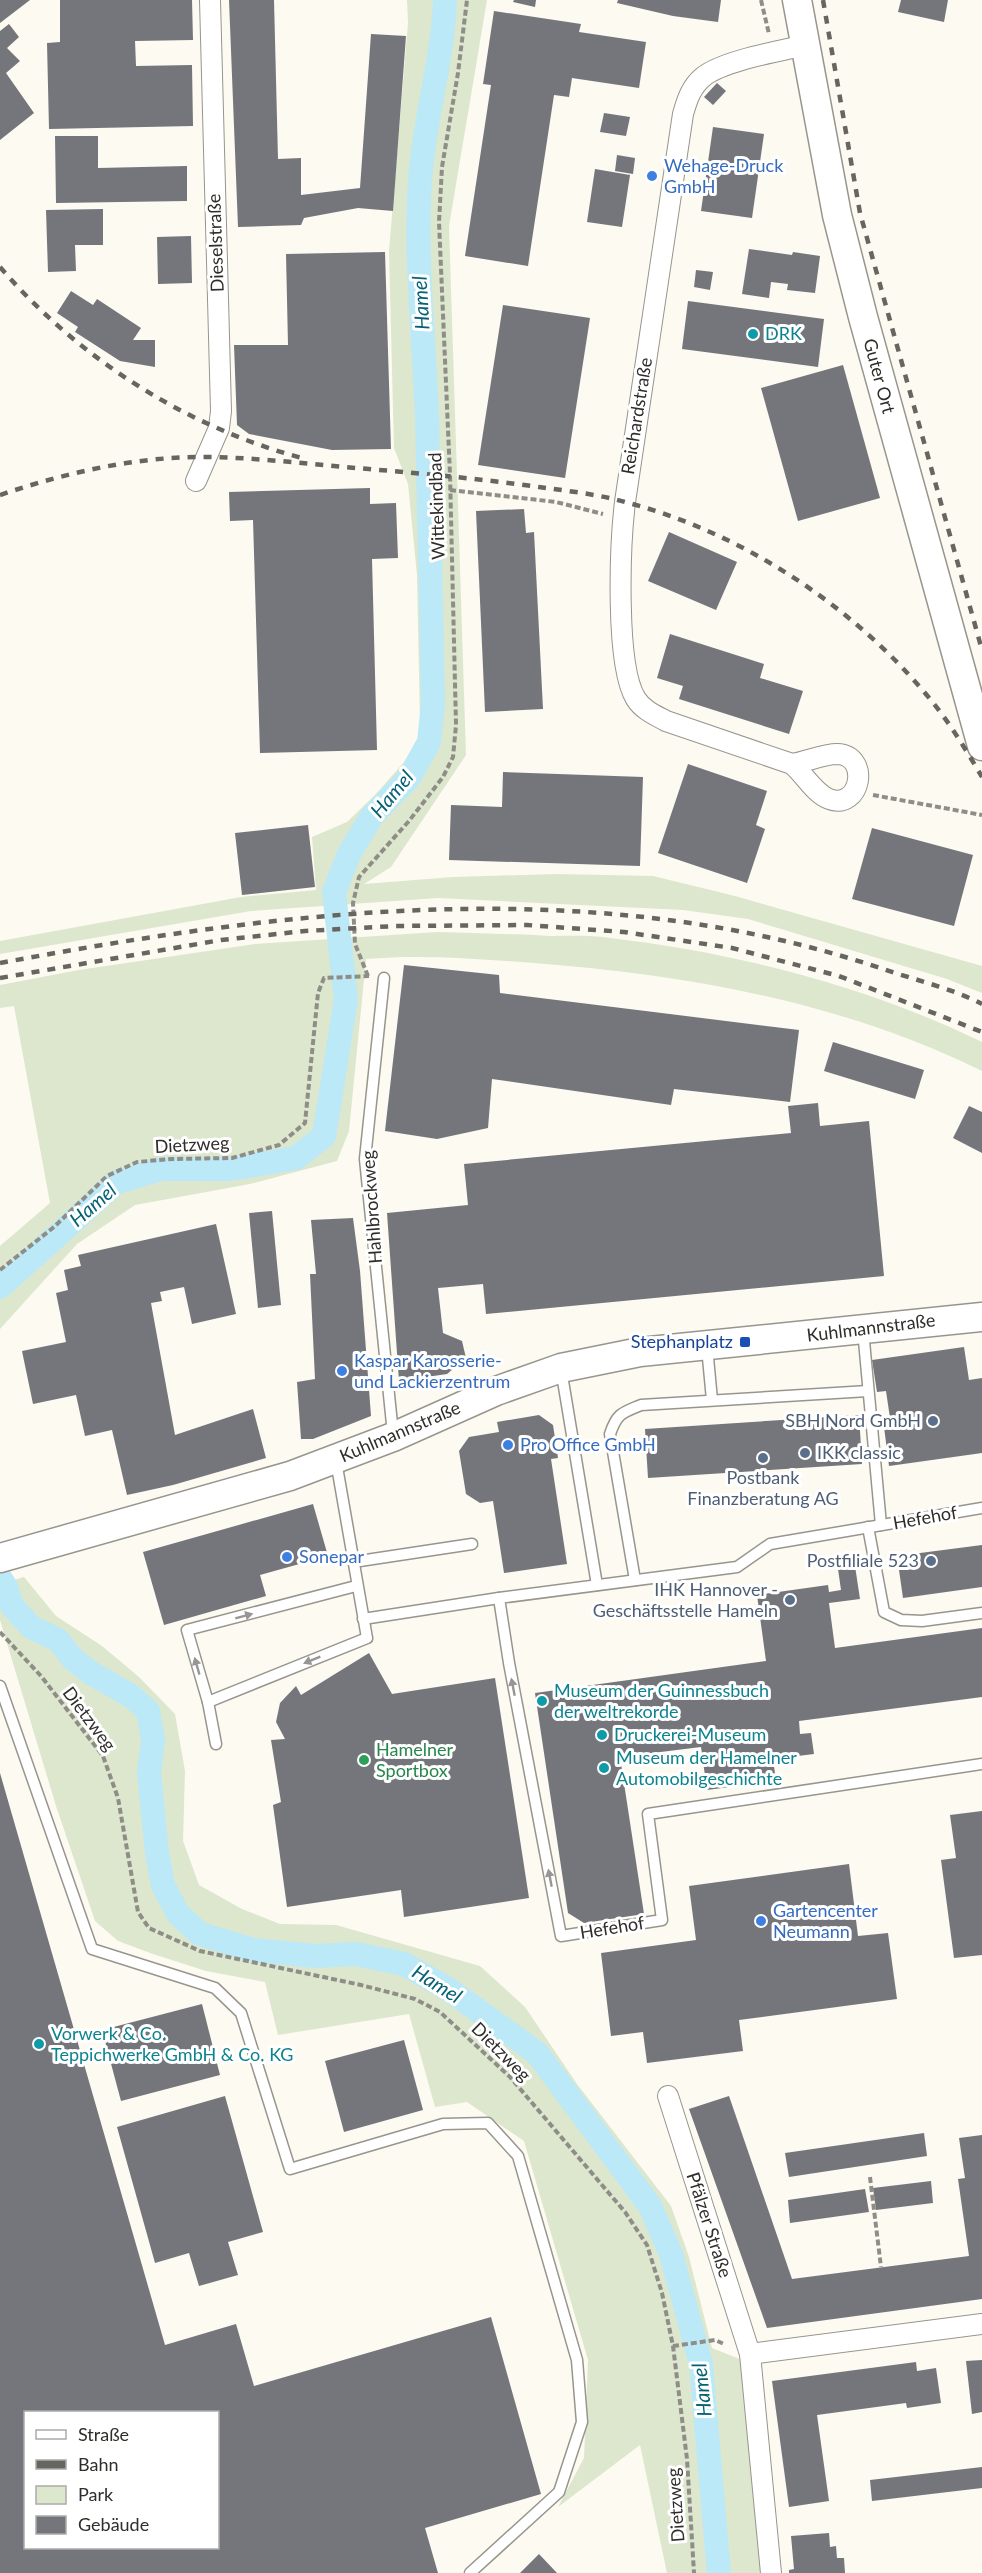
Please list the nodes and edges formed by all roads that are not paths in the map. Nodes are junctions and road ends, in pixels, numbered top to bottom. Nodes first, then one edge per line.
1 (210, 0) edge
2 (797, 0) edge
3 (806, 45) junction
4 (196, 481) dead end
5 (982, 746) edge
6 (792, 764) junction
7 (384, 978) dead end
8 (982, 1308) edge
9 (982, 1317) edge
10 (949, 1318) junction
11 (863, 1330) junction
12 (707, 1346) junction
13 (561, 1368) junction
14 (868, 1391) junction
15 (712, 1400) junction
16 (393, 1437) junction
17 (336, 1460) junction
18 (982, 1508) edge
19 (881, 1525) junction
20 (868, 1527) junction
21 (472, 1544) dead end
22 (4, 1557) edge
23 (353, 1562) junction
24 (635, 1580) junction
25 (597, 1585) junction
26 (356, 1586) junction
27 (499, 1598) junction
28 (982, 1613) edge
29 (363, 1619) junction
30 (0, 1686) edge
31 (208, 1702) junction
32 (216, 1744) dead end
33 (982, 1764) edge
34 (668, 2096) dead end
35 (982, 2324) edge
36 (750, 2354) junction
37 (470, 2573) edge
38 (771, 2573) edge

1 - 4 street, Dieselstraße
2 - 3 main road, Guter Ort
3 - 5 main road, Guter Ort
3 - 6 street, Reichardstraße
6 - 6 street, Reichardstraße
7 - 16 lane, Hahlbrockweg
8 - 10 main road, Kuhlmannstraße
9 - 10 main road, Kuhlmannstraße
10 - 11 main road, Kuhlmannstraße
11 - 12 main road, Kuhlmannstraße
11 - 14 lane
12 - 13 main road, Kuhlmannstraße
12 - 15 lane
13 - 16 main road, Kuhlmannstraße
13 - 25 lane
14 - 15 lane
14 - 19 lane
15 - 24 lane
16 - 17 main road, Kuhlmannstraße
17 - 22 main road, Kuhlmannstraße
17 - 23 lane
18 - 19 lane, Hefehof
19 - 20 lane, Hefehof
20 - 24 lane, Hefehof
20 - 28 lane, Hefehof
21 - 23 lane
23 - 26 lane
24 - 25 lane, Hefehof
25 - 27 lane, Hefehof
26 - 29 lane
31 -> 26 lane
27 - 29 lane
33 -> 27 lane, Hefehof
29 -> 31 lane
30 - 37 lane
31 - 32 lane
34 - 36 street, Pfälzer Straße
35 - 36 street
36 - 38 street, Pfälzer Straße

